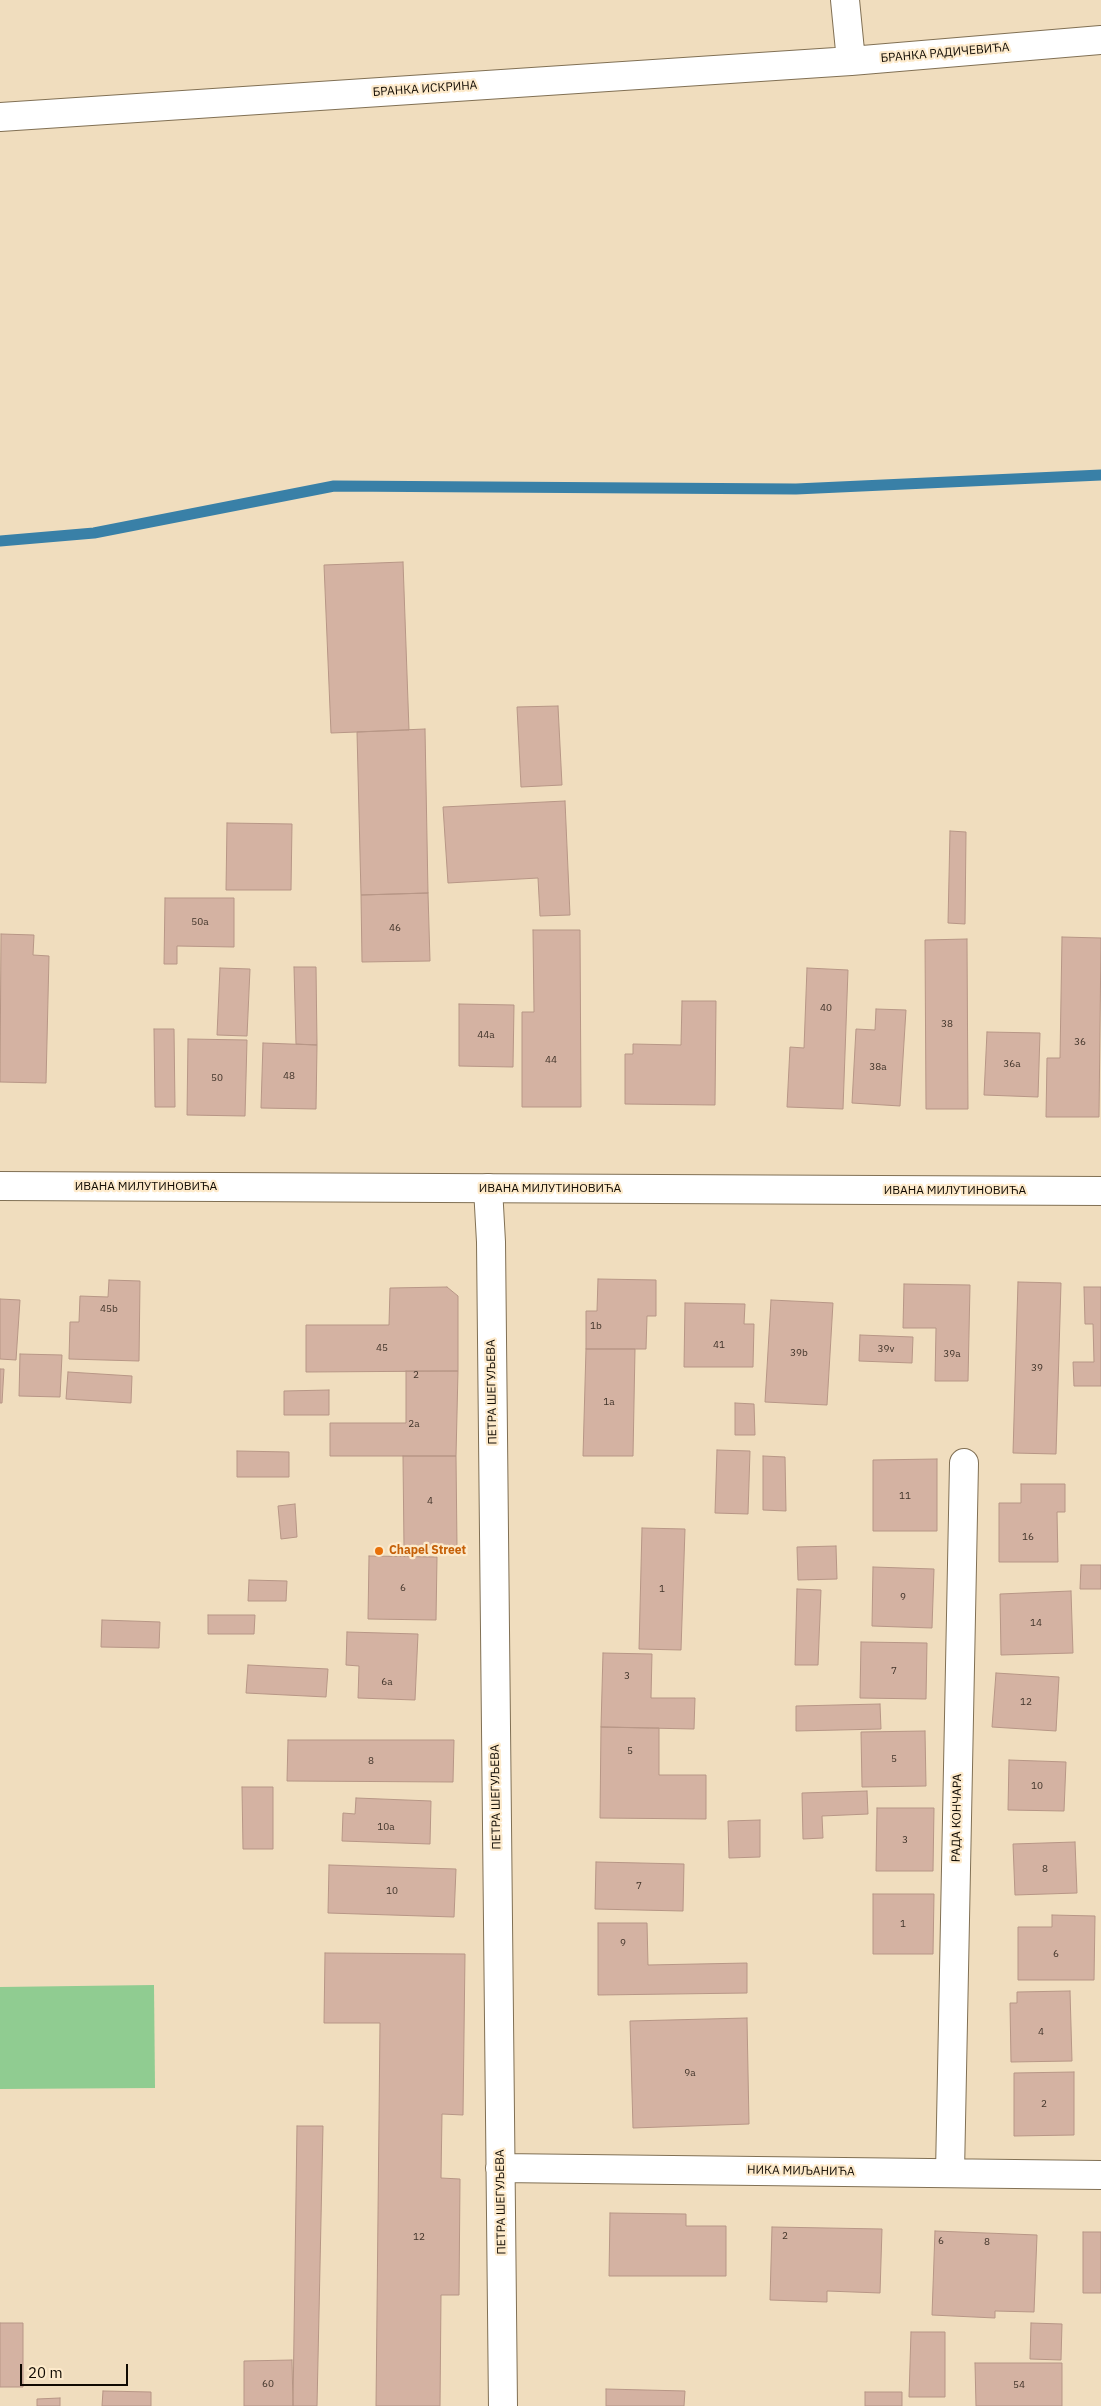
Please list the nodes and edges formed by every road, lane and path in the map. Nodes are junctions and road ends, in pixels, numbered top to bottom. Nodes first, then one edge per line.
1 (845, 0) edge
2 (1101, 40) edge
3 (851, 61) junction
4 (0, 117) edge
5 (0, 1186) edge
6 (488, 1188) junction
7 (1101, 1191) edge
8 (964, 1463) dead end
9 (500, 2168) junction
10 (950, 2173) junction
11 (1101, 2175) edge
12 (503, 2406) edge

1 - 3 street
2 - 3 street, БРАНКА РАДИЧЕВИЋА
3 - 4 street, БРАНКА ИСКРИНА
5 - 6 street, ИВАНА МИЛУТИНОВИЋА
6 - 7 street, ИВАНА МИЛУТИНОВИЋА
6 - 9 street, ПЕТРА ШЕГУЉЕВА
8 - 10 street, РАДА КОНЧАРА
9 - 10 street, НИКА МИЉАНИЋА
9 - 12 street, ПЕТРА ШЕГУЉЕВА
10 - 11 street, НИКА МИЉАНИЋА

